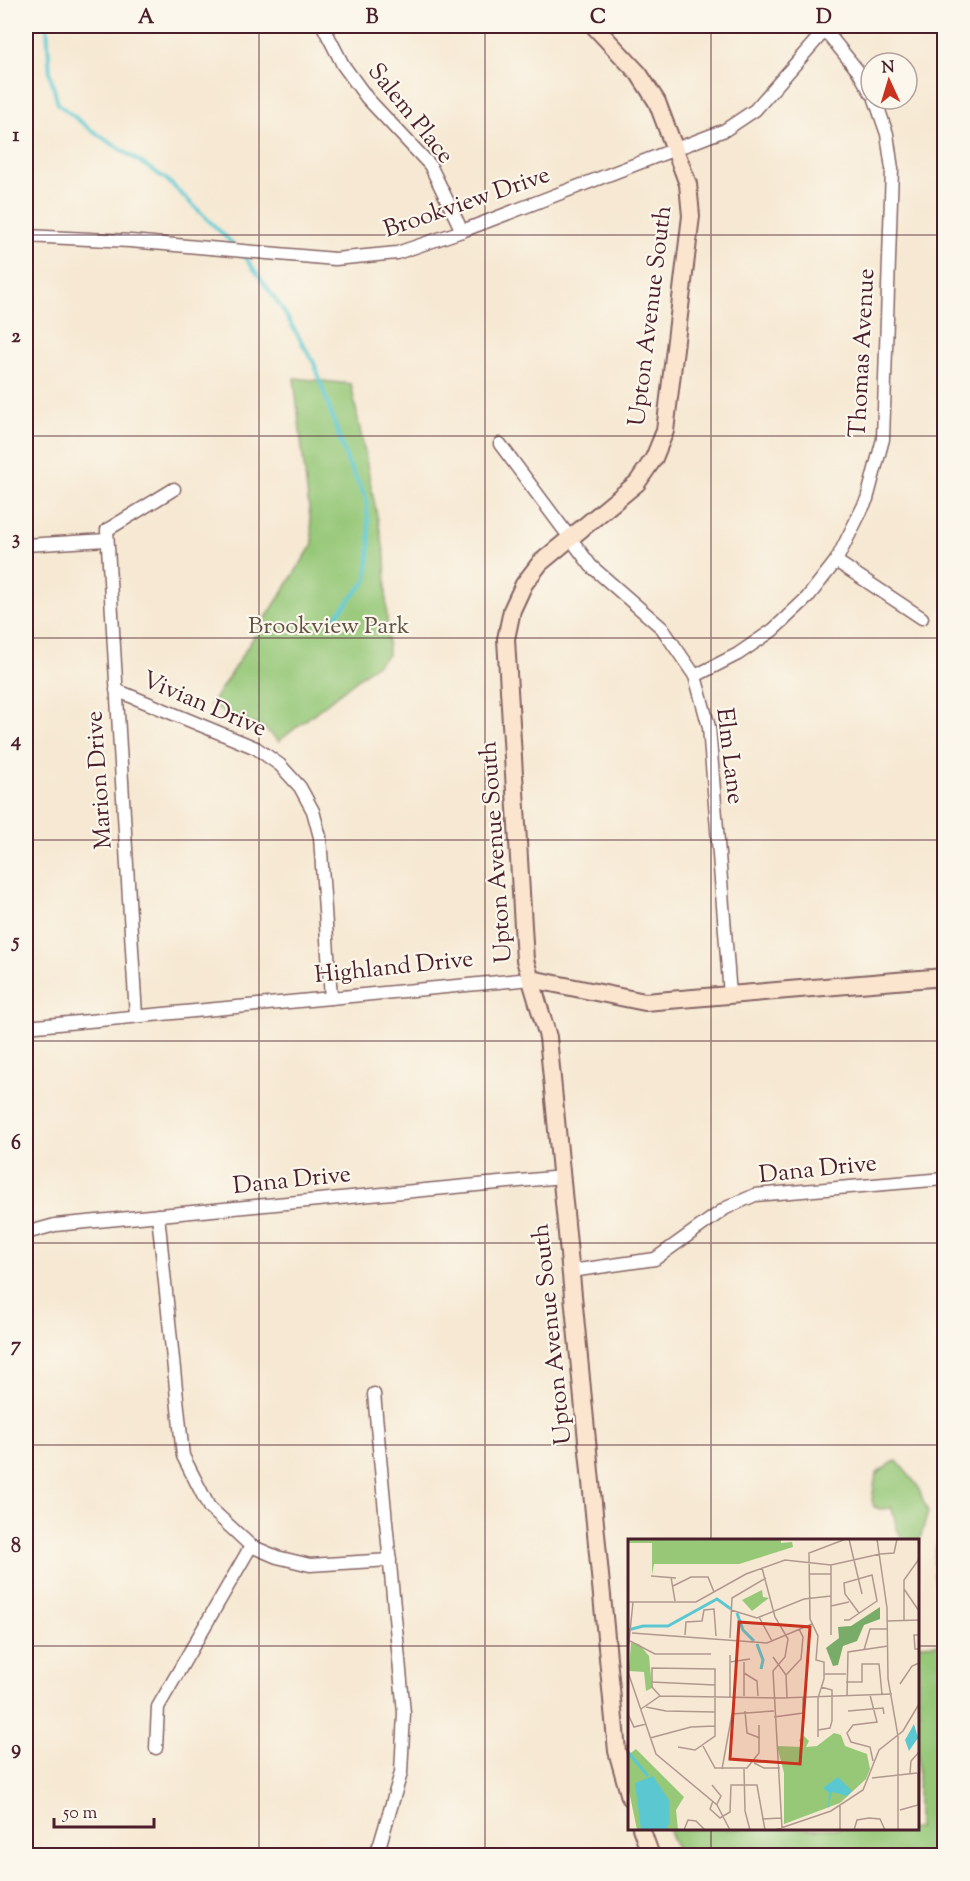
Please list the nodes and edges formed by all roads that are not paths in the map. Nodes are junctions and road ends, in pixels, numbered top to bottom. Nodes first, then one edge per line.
1 (323, 26) edge
2 (594, 26) edge
3 (829, 28) edge
4 (859, 72) edge
5 (879, 111) edge
6 (676, 149) junction
7 (462, 231) junction
8 (26, 236) edge
9 (500, 444) dead end
10 (174, 489) dead end
11 (568, 538) junction
12 (106, 540) junction
13 (26, 545) edge
14 (836, 561) junction
15 (922, 618) dead end
16 (695, 676) junction
17 (116, 690) junction
18 (942, 977) edge
19 (531, 979) junction
20 (730, 994) junction
21 (331, 998) junction
22 (136, 1016) junction
23 (945, 1026) edge
24 (26, 1027) edge
25 (562, 1176) junction
26 (945, 1179) edge
27 (158, 1215) junction
28 (27, 1233) edge
29 (570, 1271) junction
30 (374, 1394) dead end
31 (251, 1545) junction
32 (390, 1560) junction
33 (156, 1748) dead end
34 (628, 1790) edge
35 (641, 1830) edge
36 (373, 1856) edge
37 (651, 1856) edge

1 - 7 street, Salem Place
2 - 6 street, Upton Avenue South
3 - 4 street
3 - 6 street, Brookview Drive
5 - 14 street, Thomas Avenue
6 - 7 street, Brookview Drive
6 - 11 street, Upton Avenue South
7 - 8 street, Brookview Drive
9 - 11 street, Elm Lane
10 - 12 street
11 - 16 street, Elm Lane
11 - 19 street, Upton Avenue South
12 - 13 street
12 - 17 street, Marion Drive
14 - 15 street
14 - 16 street, Thomas Avenue
16 - 20 street, Elm Lane
17 - 21 street, Vivian Drive
17 - 22 street, Marion Drive
18 - 20 street, Highland Drive
18 - 23 street
19 - 20 street, Highland Drive
19 - 21 street, Highland Drive
19 - 25 street, Upton Avenue South
21 - 22 street, Highland Drive
22 - 24 street, Highland Drive
25 - 27 street, Dana Drive
25 - 29 street, Upton Avenue South
26 - 29 street, Dana Drive
27 - 28 street, Dana Drive
27 - 31 street
29 - 34 street, Upton Avenue South
30 - 32 street
31 - 32 street
31 - 33 street
32 - 36 street
35 - 37 street

